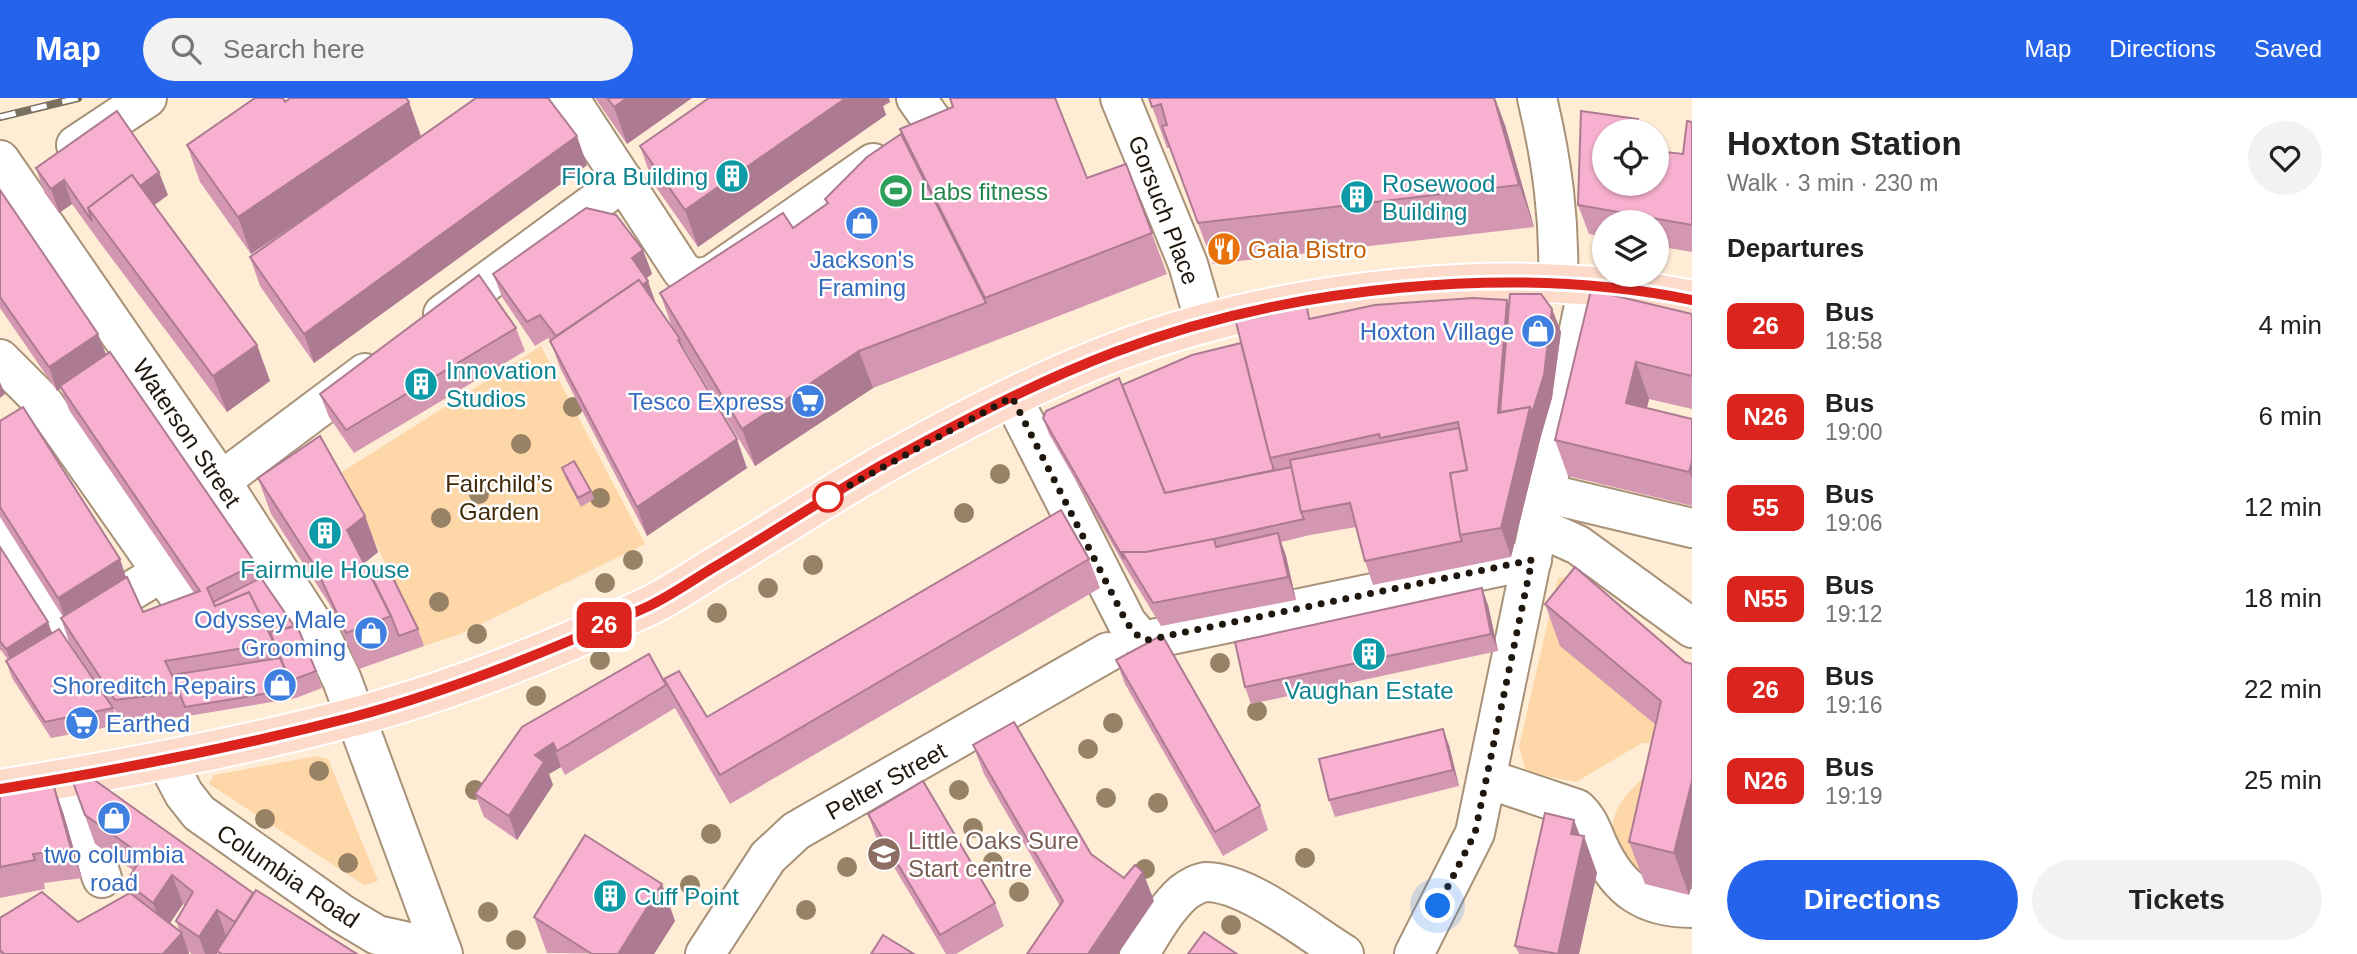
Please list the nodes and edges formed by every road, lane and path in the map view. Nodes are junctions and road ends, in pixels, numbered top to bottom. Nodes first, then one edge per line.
1 (147, 98) edge
2 (569, 98) edge
3 (1120, 98) edge
4 (1537, 98) edge
5 (937, 108) edge
6 (9, 171) edge
7 (624, 181) junction
8 (1573, 285) junction
9 (1692, 300) edge
10 (1205, 323) junction
11 (0, 359) edge
12 (1012, 397) junction
13 (221, 481) junction
14 (1538, 527) junction
15 (1692, 528) edge
16 (0, 536) edge
17 (162, 572) junction
18 (186, 605) edge
19 (1692, 628) edge
20 (1123, 644) junction
21 (355, 716) junction
22 (166, 760) junction
23 (66, 779) junction
24 (1488, 779) junction
25 (0, 789) edge
26 (102, 878) dead end
27 (1692, 908) edge
28 (442, 952) edge
29 (705, 954) edge
30 (1139, 954) edge
31 (1344, 954) edge
32 (1414, 954) edge

1 - 6 street
2 - 7 street
3 - 10 street, Gorsuch Place
4 - 8 street
5 - 7 street
6 - 13 street, Waterson Street
7 - 13 street
8 - 9 main road
8 - 10 main road
8 - 14 street
10 - 12 main road
11 - 17 street
12 - 20 street
12 - 21 main road
13 - 21 street, Waterson Street
14 - 15 street
14 - 19 street
14 - 20 street, Pelter Street
14 - 24 street
16 - 17 street
17 - 18 street
20 - 29 street, Pelter Street
21 - 22 main road
21 - 28 street, Columbia Road
22 - 23 main road
22 - 28 street, Columbia Road
23 - 25 main road
23 - 26 street
24 - 27 street
24 - 32 street
30 - 31 street

